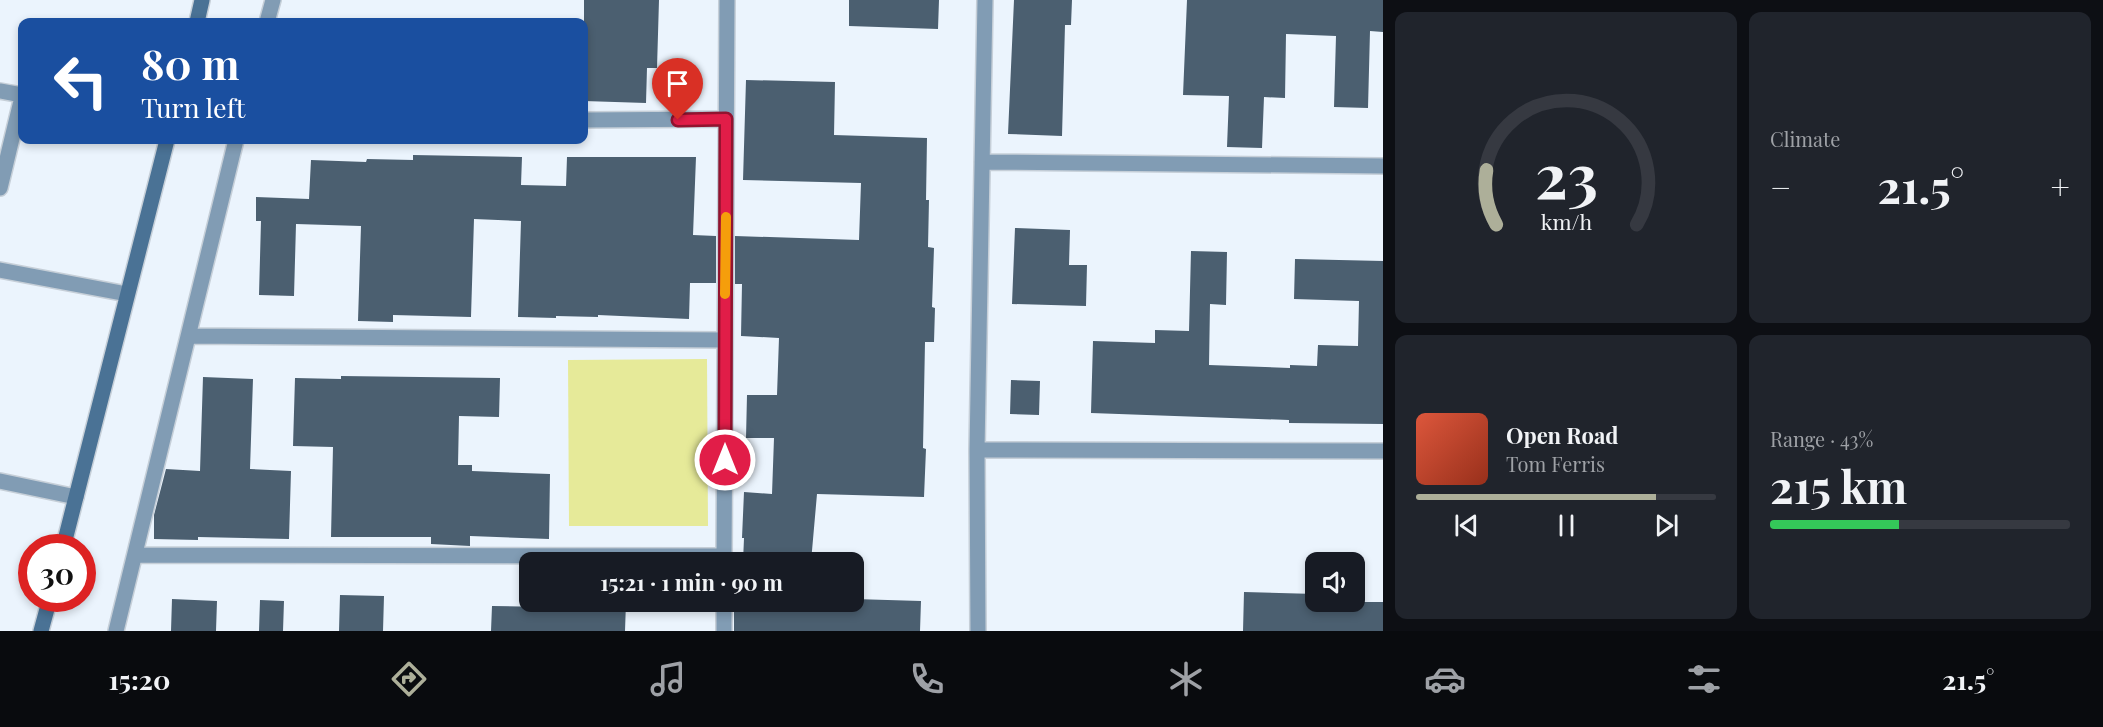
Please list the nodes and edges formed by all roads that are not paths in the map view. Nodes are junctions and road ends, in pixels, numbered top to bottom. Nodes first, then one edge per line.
1 (202, 0) edge
2 (273, 0) edge
3 (727, 0) edge
4 (985, 0) edge
5 (197, 18) edge
6 (268, 18) edge
7 (0, 91) edge
8 (18, 95) edge
9 (18, 113) edge
10 (726, 119) junction
11 (588, 120) edge
12 (165, 144) edge
13 (235, 144) edge
14 (982, 162) junction
15 (1383, 166) edge
16 (0, 188) edge
17 (0, 270) edge
18 (127, 294) junction
19 (188, 336) junction
20 (725, 340) junction
21 (977, 450) junction
22 (1383, 451) edge
23 (0, 481) edge
24 (76, 497) junction
25 (67, 534) edge
26 (724, 552) edge
27 (135, 555) junction
28 (519, 558) edge
29 (46, 612) edge
30 (724, 612) edge
31 (41, 631) edge
32 (116, 631) edge
33 (724, 631) edge
34 (978, 631) edge

1 - 5 street
2 - 6 street
3 - 10 street
4 - 14 street
7 - 8 street
9 - 16 street
10 - 11 street
10 - 20 street
12 - 18 street
13 - 19 street
14 - 15 street
14 - 21 street
17 - 18 street
18 - 24 street
19 - 20 street
19 - 27 street
20 - 26 street
21 - 22 street
21 - 34 street
23 - 24 street
24 - 25 street
27 - 28 street
27 - 32 street
29 - 31 street
30 - 33 street

